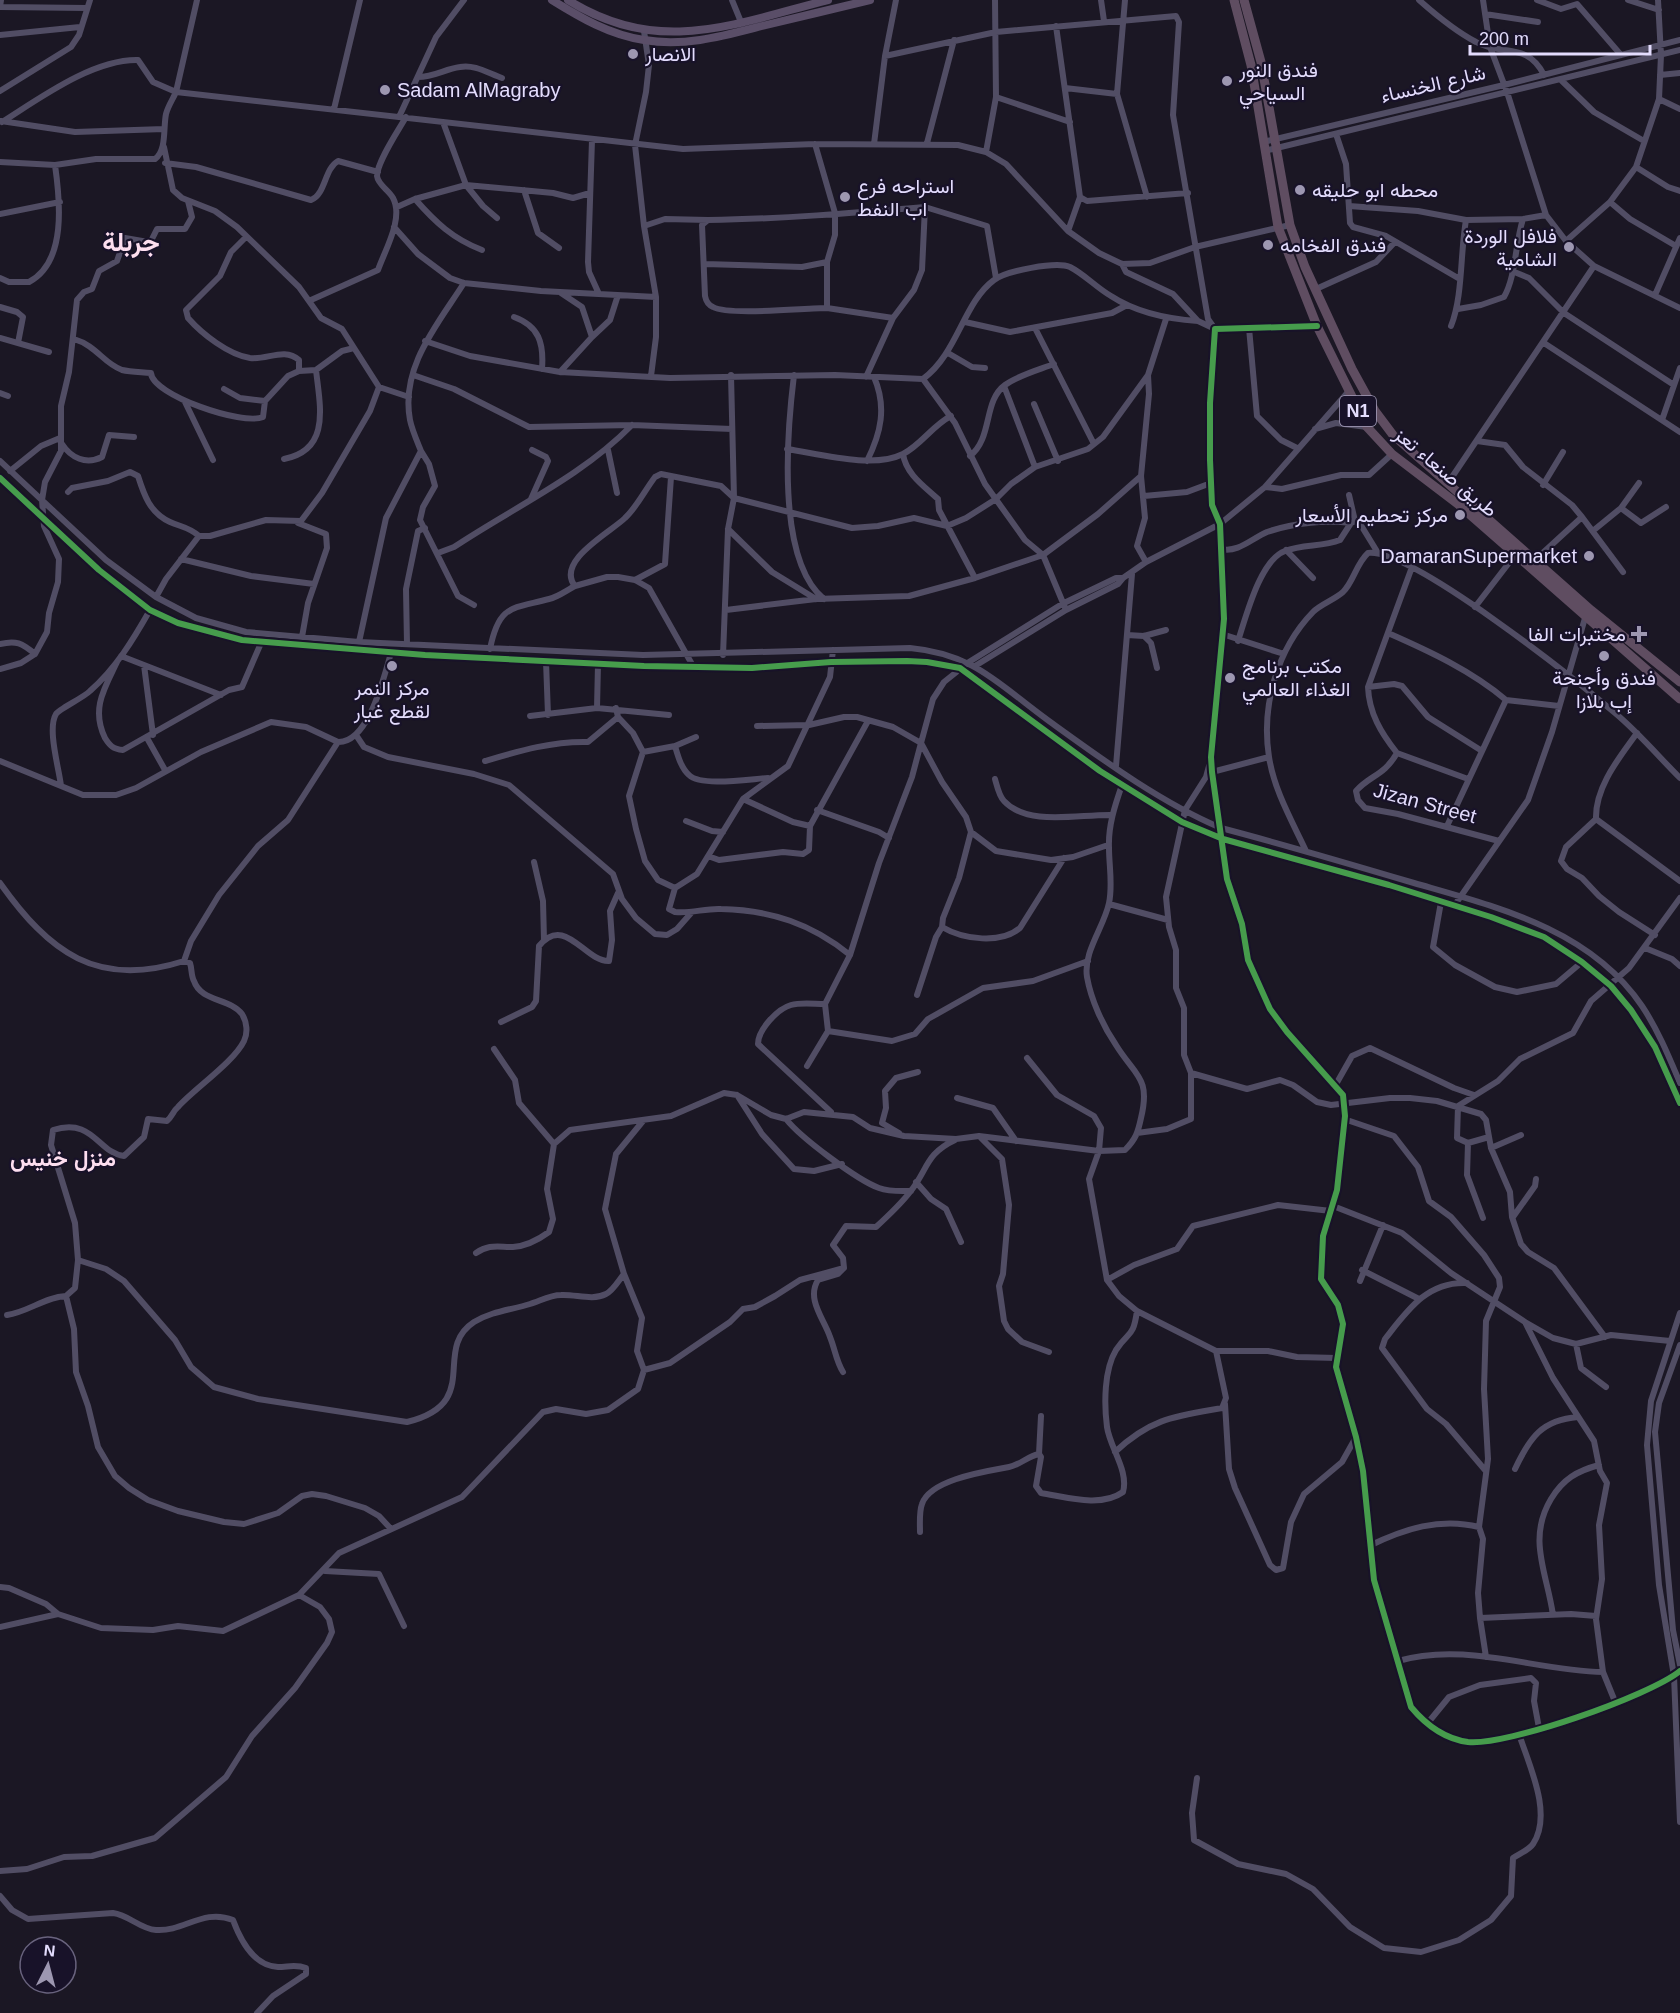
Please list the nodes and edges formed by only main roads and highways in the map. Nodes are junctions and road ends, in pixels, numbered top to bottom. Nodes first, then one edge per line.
1 (552, 0) edge
2 (568, 0) edge
3 (828, 0) edge
4 (870, 0) edge
5 (1234, 0) edge
6 (1244, 0) edge
7 (644, 36) junction
8 (1352, 369) junction
9 (1340, 376) junction
10 (1679, 690) edge

1 - 7 main road
2 - 7 main road
3 - 7 main road
4 - 7 main road
5 - 9 highway, طريق صنعاء تعز / N1
6 - 8 highway, طريق صنعاء تعز / N1
8 - 9 highway
8 - 10 highway, طريق صنعاء تعز / N1
9 - 10 highway, طريق صنعاء تعز / N1

